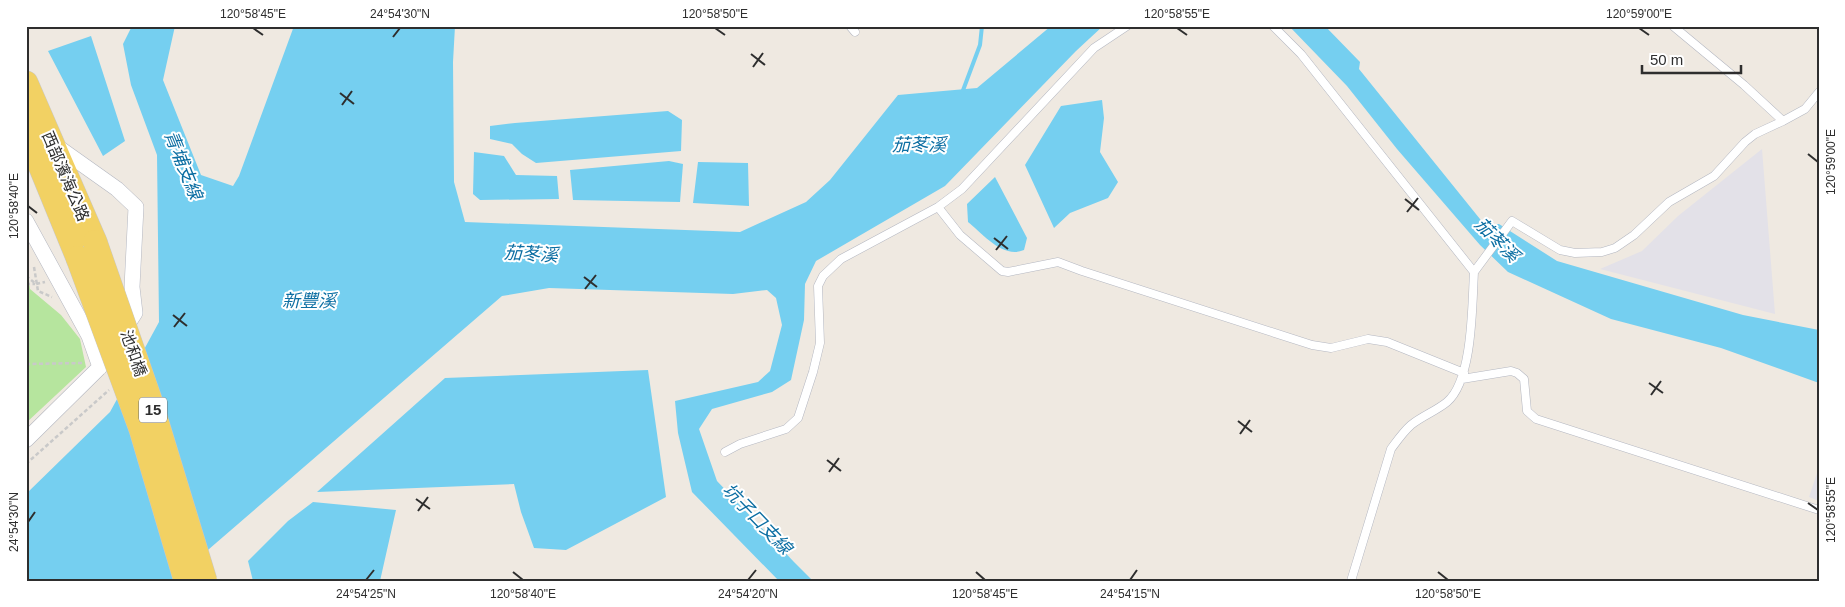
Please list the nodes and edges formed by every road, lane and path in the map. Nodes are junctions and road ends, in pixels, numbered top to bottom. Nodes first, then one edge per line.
1 (1126, 26) edge
2 (1273, 26) edge
3 (1672, 26) edge
4 (26, 83) edge
5 (1819, 92) edge
6 (1783, 121) junction
7 (34, 140) edge
8 (938, 207) junction
9 (26, 221) edge
10 (86, 250) junction
11 (34, 260) dead end
12 (1474, 272) junction
13 (26, 276) edge
14 (58, 280) junction
15 (26, 284) edge
16 (36, 284) junction
17 (56, 299) dead end
18 (121, 334) junction
19 (89, 336) junction
20 (26, 364) edge
21 (95, 365) junction
22 (1463, 376) junction
23 (110, 389) dead end
24 (26, 440) edge
25 (724, 452) dead end
26 (26, 464) edge
27 (1819, 510) edge
28 (186, 581) edge
29 (204, 581) edge
30 (1351, 581) edge

1 - 8 lane
2 - 12 lane
3 - 6 lane
4 - 7 main road, 西部濱海公路 / 15
5 - 6 lane
6 - 12 lane
7 - 10 main road, 西部濱海公路 / 15
7 - 18 street
8 - 22 lane
8 - 25 lane
9 - 14 street
10 - 28 main road, 池和橋 / 15, bridge
10 - 29 main road, 池和橋 / 15, bridge
11 - 16 path
12 - 22 lane
13 - 16 path
14 - 16 path
14 - 19 street
15 - 16 path
16 - 17 path
18 - 19 street
18 - 21 street
19 - 21 street
20 - 21 path
21 - 24 street
22 - 27 lane
22 - 30 lane
23 - 26 path

